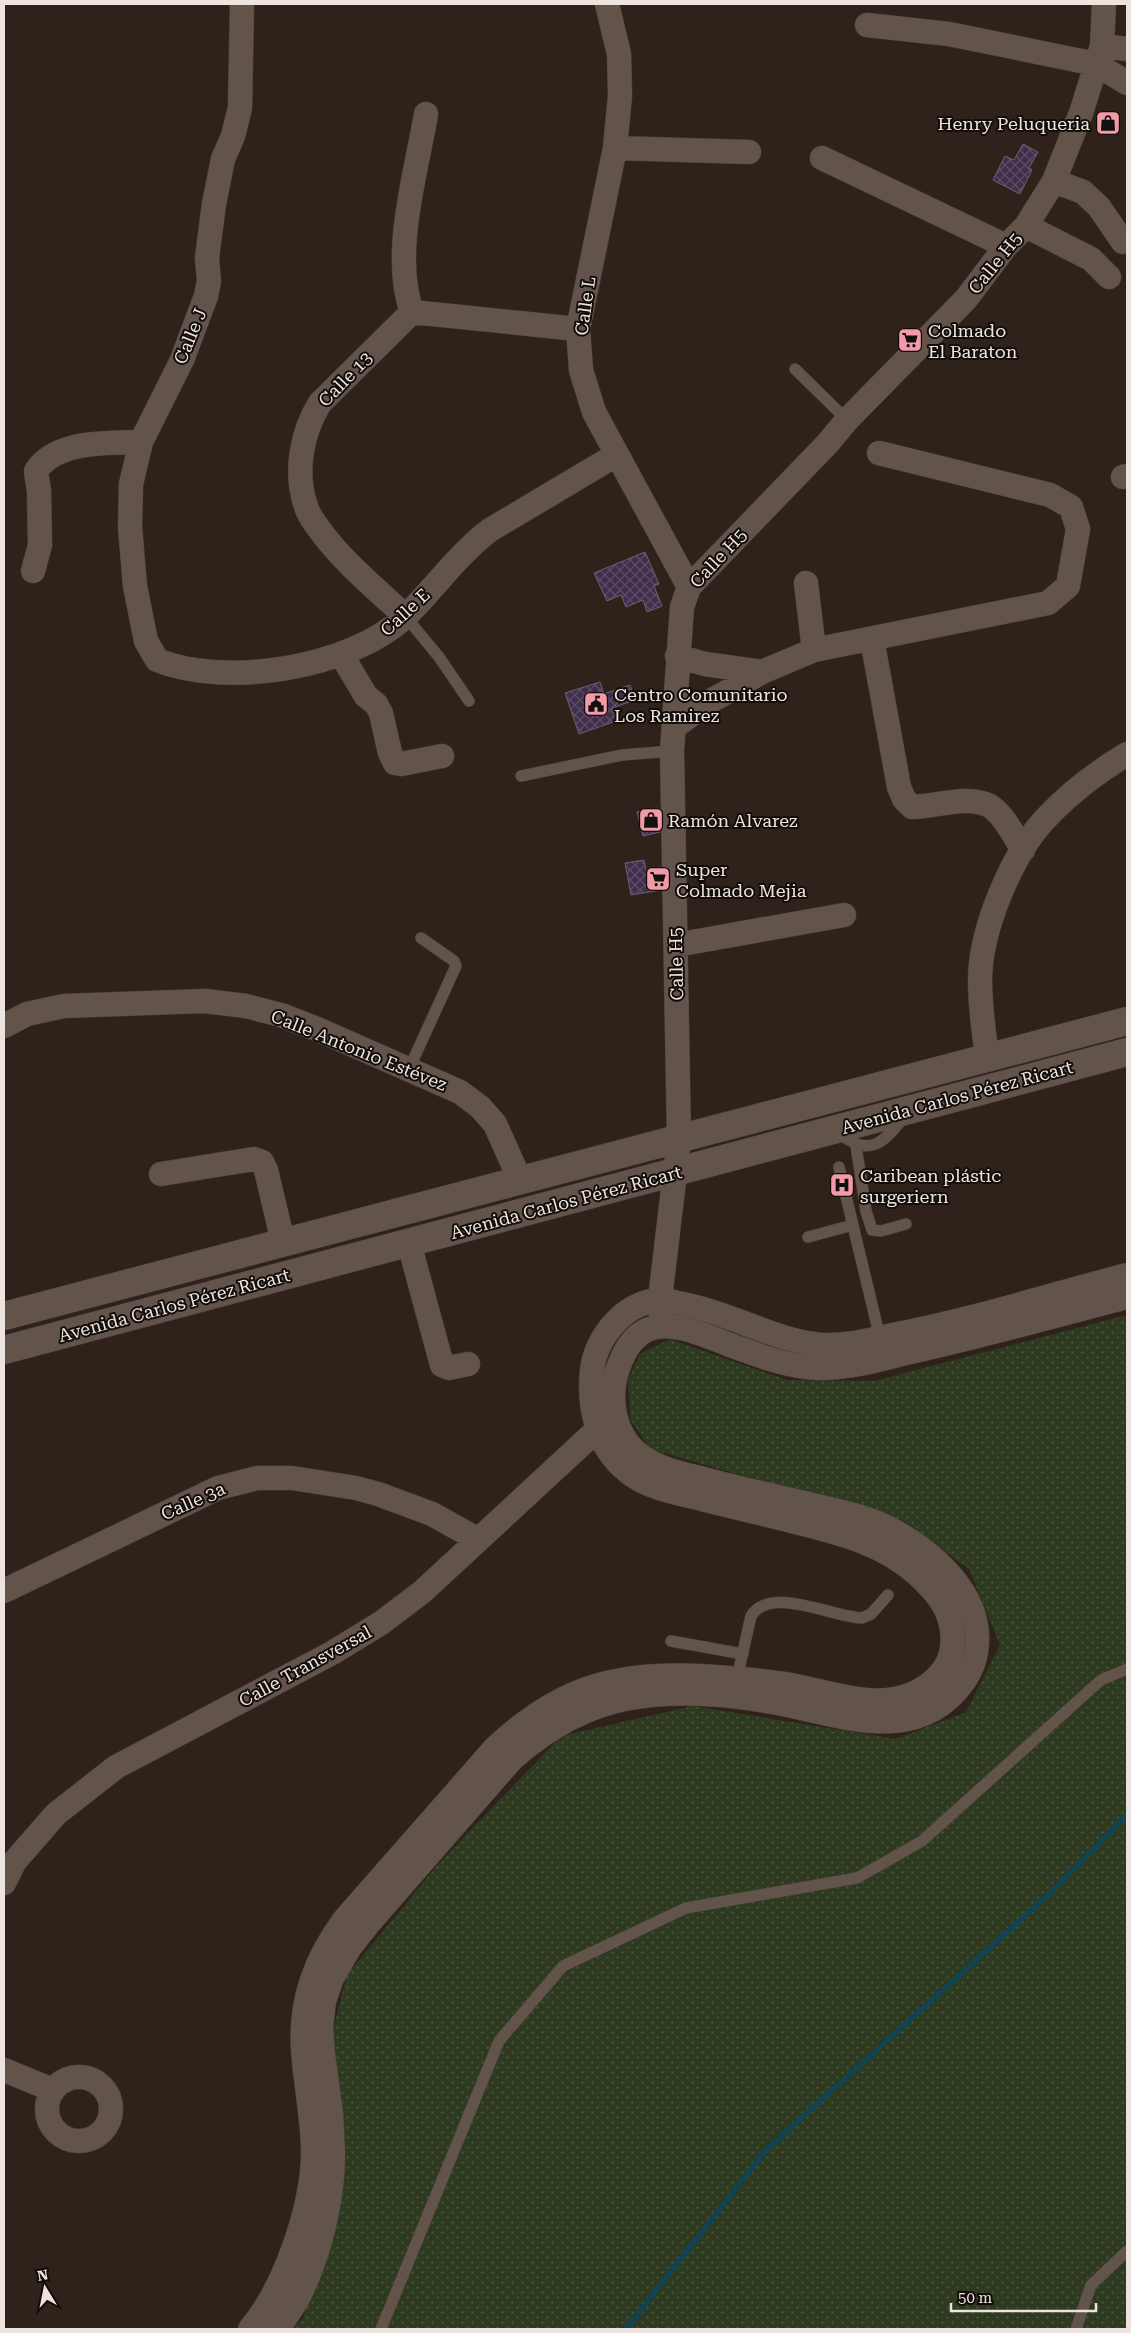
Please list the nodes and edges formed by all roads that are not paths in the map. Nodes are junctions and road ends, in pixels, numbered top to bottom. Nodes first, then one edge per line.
1 (242, 4) edge
2 (607, 4) edge
3 (1104, 4) edge
4 (867, 25) dead end
5 (1127, 36) edge
6 (1101, 47) junction
7 (1127, 48) edge
8 (1127, 83) edge
9 (426, 114) dead end
10 (615, 148) junction
11 (749, 152) dead end
12 (822, 158) dead end
13 (1054, 181) junction
14 (1026, 226) junction
15 (1123, 242) dead end
16 (1006, 246) junction
17 (1109, 277) dead end
18 (412, 312) junction
19 (578, 329) junction
20 (795, 369) dead end
21 (847, 420) junction
22 (141, 442) junction
23 (879, 453) dead end
24 (616, 455) junction
25 (32, 571) dead end
26 (806, 583) dead end
27 (689, 587) junction
28 (405, 616) junction
29 (872, 639) junction
30 (814, 650) junction
31 (340, 654) junction
32 (677, 656) junction
33 (157, 660) joint
34 (762, 672) junction
35 (469, 700) dead end
36 (674, 727) junction
37 (672, 751) junction
38 (1127, 754) edge
39 (442, 756) dead end
40 (521, 776) dead end
41 (1023, 850) junction
42 (844, 915) dead end
43 (422, 938) dead end
44 (676, 945) junction
45 (1127, 1021) edge
46 (4, 1026) edge
47 (1127, 1052) edge
48 (987, 1058) junction
49 (409, 1069) junction
50 (846, 1138) junction
51 (679, 1139) junction
52 (839, 1167) dead end
53 (674, 1173) junction
54 (161, 1174) dead end
55 (520, 1180) junction
56 (906, 1224) dead end
57 (853, 1225) junction
58 (808, 1237) dead end
59 (283, 1242) junction
60 (409, 1243) junction
61 (1127, 1275) edge
62 (1127, 1297) edge
63 (660, 1300) junction
64 (4, 1316) edge
65 (661, 1325) junction
66 (880, 1338) junction
67 (4, 1350) edge
68 (468, 1364) dead end
69 (597, 1430) junction
70 (637, 1466) junction
71 (477, 1539) junction
72 (4, 1592) edge
73 (888, 1595) dead end
74 (671, 1641) dead end
75 (742, 1654) junction
76 (1127, 1669) edge
77 (737, 1678) junction
78 (4, 1883) edge
79 (341, 1941) junction
80 (4, 2070) edge
81 (52, 2090) dead end
82 (1127, 2251) edge
83 (250, 2329) edge
84 (277, 2329) edge
85 (381, 2329) edge
86 (1076, 2329) edge

1 - 22 street, Calle J
2 - 10 street, Calle L
3 - 6 street, Calle H5
4 - 6 street
5 - 6 street
6 - 7 street
6 - 8 street
6 - 13 street, Calle H5
9 - 18 street
10 - 11 street
10 - 19 street, Calle L
12 - 16 street
13 - 14 street, Calle H5
13 - 15 street
14 - 16 street, Calle H5
14 - 17 street
16 - 21 street, Calle H5
18 - 19 street
18 - 28 street, Calle 13
19 - 24 street, Calle L
20 - 21 lane
21 - 27 street, Calle H5
22 - 25 street
22 - 33 street, Calle J
23 - 29 street
24 - 27 street, Calle L
24 - 28 street, Calle E
26 - 30 street
27 - 32 street, Calle H5
28 - 31 street, Calle E
28 - 35 lane
29 - 30 street
29 - 41 street
30 - 34 street
31 - 33 street, Calle E
31 - 39 street
32 - 34 street
32 - 36 street, Calle H5
34 - 36 street
36 - 37 street, Calle H5
37 - 40 lane
37 - 44 street, Calle H5
38 - 41 street
41 - 48 street
42 - 44 street
43 - 49 lane
44 - 51 street, Calle H5
45 - 48 main road, Avenida Carlos Pérez Ricart
46 - 49 street, Calle Antonio Estévez
47 - 50 main road, Avenida Carlos Pérez Ricart
48 - 51 main road, Avenida Carlos Pérez Ricart
49 - 55 street, Calle Antonio Estévez
50 - 53 main road, Avenida Carlos Pérez Ricart
50 - 56 lane
51 - 53 street, Calle H5
51 - 55 main road, Avenida Carlos Pérez Ricart
52 - 57 lane
53 - 60 main road, Avenida Carlos Pérez Ricart
53 - 63 street, Calle H5
54 - 59 street
55 - 59 main road, Avenida Carlos Pérez Ricart
57 - 58 lane
57 - 66 lane
59 - 64 main road, Avenida Carlos Pérez Ricart
60 - 67 main road, Avenida Carlos Pérez Ricart
60 - 68 street
61 - 66 street
62 - 65 street
63 - 65 street, Calle H5
63 - 66 street
63 - 69 street
65 - 70 street
69 - 70 street
69 - 71 street, Calle Transversal
70 - 77 street
70 - 79 street
71 - 72 street, Calle 3a
71 - 78 street, Calle Transversal
73 - 75 lane
74 - 75 lane
75 - 77 lane
76 - 85 lane
77 - 79 street
79 - 83 street
79 - 84 street
80 - 81 street
82 - 86 lane

